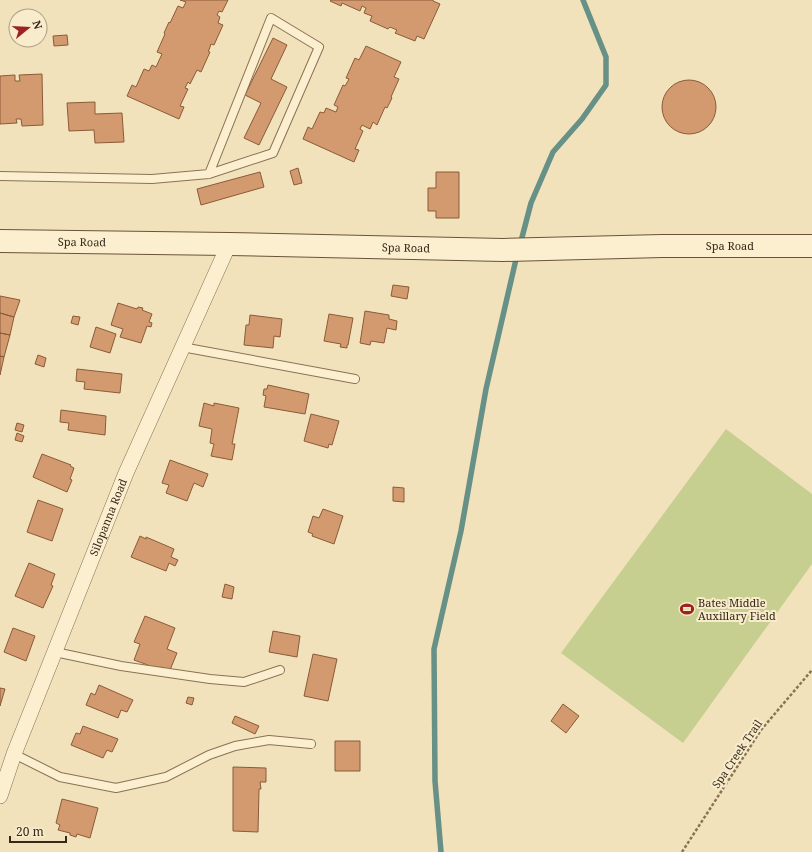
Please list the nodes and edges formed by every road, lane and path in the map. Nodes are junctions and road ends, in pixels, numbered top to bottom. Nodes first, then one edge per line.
1 (209, 174) junction
2 (0, 176) edge
3 (0, 241) edge
4 (228, 244) junction
5 (812, 246) edge
6 (182, 347) junction
7 (355, 379) dead end
8 (55, 652) junction
9 (280, 670) dead end
10 (812, 670) edge
11 (311, 744) dead end
12 (14, 754) junction
13 (1, 790) edge
14 (682, 852) edge

1 - 1 lane
1 - 2 lane
3 - 4 main road, Spa Road
4 - 5 main road, Spa Road
4 - 6 street, Silopanna Road
6 - 7 lane
6 - 8 street, Silopanna Road
8 - 9 lane
8 - 12 street, Silopanna Road
10 - 14 path, Spa Creek Trail
11 - 12 lane
12 - 13 street, Silopanna Road

